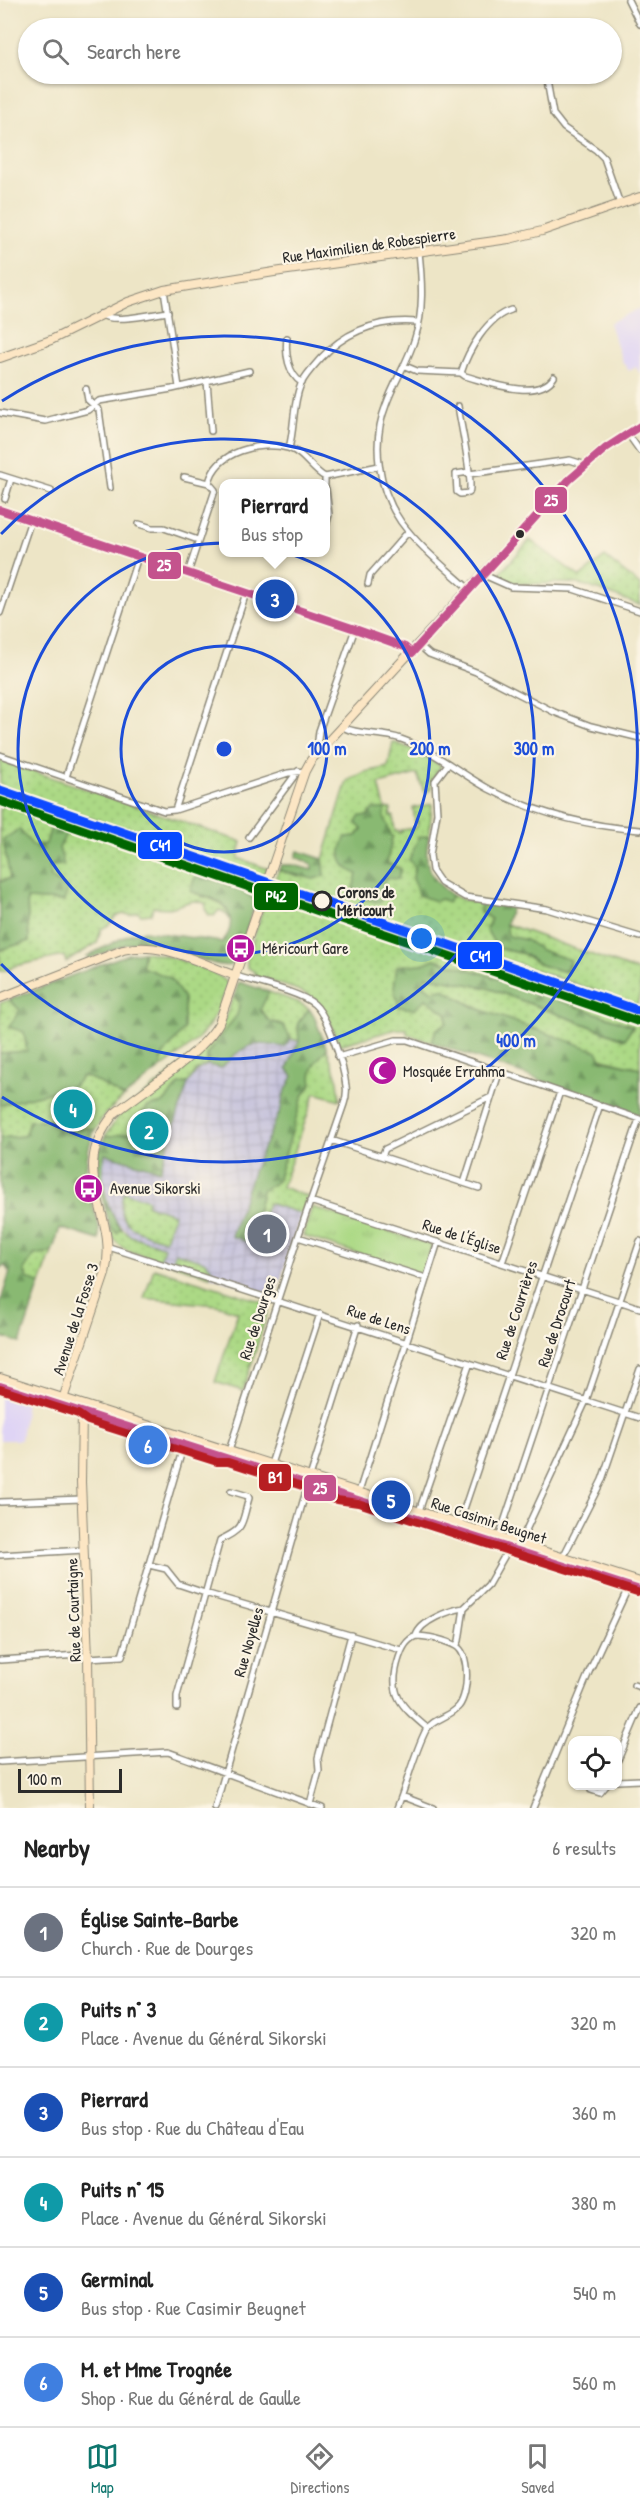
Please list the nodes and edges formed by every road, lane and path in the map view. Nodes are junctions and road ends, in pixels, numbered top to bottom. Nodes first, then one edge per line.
1 (628, 0) edge
2 (640, 22) edge
3 (548, 84) edge
4 (640, 197) edge
5 (620, 204) junction
6 (419, 252) junction
7 (165, 290) junction
8 (511, 310) dead end
9 (168, 312) junction
10 (100, 314) junction
11 (417, 322) junction
12 (287, 338) dead end
13 (0, 358) edge
14 (405, 366) junction
15 (249, 371) dead end
16 (461, 373) junction
17 (554, 378) dead end
18 (207, 381) junction
19 (302, 383) junction
20 (179, 387) junction
21 (86, 389) dead end
22 (93, 405) junction
23 (458, 406) dead end
24 (0, 413) edge
25 (640, 426) edge
26 (211, 431) dead end
27 (628, 434) junction
28 (289, 448) junction
29 (640, 451) edge
30 (586, 465) junction
31 (379, 466) junction
32 (0, 475) edge
33 (184, 477) dead end
34 (11, 478) junction
35 (324, 479) edge
36 (329, 479) edge
37 (209, 483) junction
38 (110, 488) dead end
39 (51, 492) dead end
40 (5, 499) dead end
41 (0, 510) edge
42 (31, 520) junction
43 (139, 524) dead end
44 (408, 532) junction
45 (198, 540) junction
46 (138, 557) junction
47 (188, 573) junction
48 (484, 575) junction
49 (368, 584) dead end
50 (469, 589) junction
51 (246, 593) junction
52 (640, 611) edge
53 (0, 613) edge
54 (355, 629) junction
55 (418, 645) junction
56 (412, 653) junction
57 (343, 727) junction
58 (640, 738) edge
59 (321, 750) junction
60 (0, 755) edge
61 (448, 764) junction
62 (302, 771) junction
63 (66, 777) junction
64 (175, 810) junction
65 (640, 830) edge
66 (249, 837) dead end
67 (640, 937) edge
68 (236, 976) junction
69 (0, 998) edge
70 (338, 1057) junction
71 (500, 1071) junction
72 (560, 1092) junction
73 (491, 1098) junction
74 (600, 1105) junction
75 (639, 1119) edge
76 (331, 1140) junction
77 (382, 1156) junction
78 (464, 1183) junction
79 (479, 1188) dead end
80 (310, 1201) junction
81 (298, 1237) junction
82 (640, 1241) edge
83 (438, 1242) junction
84 (109, 1247) junction
85 (502, 1263) junction
86 (542, 1276) junction
87 (426, 1278) junction
88 (581, 1289) junction
89 (277, 1301) junction
90 (620, 1301) junction
91 (640, 1308) edge
92 (320, 1314) junction
93 (358, 1325) junction
94 (406, 1341) junction
95 (470, 1363) junction
96 (640, 1369) edge
97 (508, 1376) junction
98 (0, 1378) edge
99 (0, 1386) edge
100 (549, 1389) junction
101 (586, 1401) junction
102 (63, 1402) junction
103 (82, 1408) junction
104 (625, 1413) junction
105 (640, 1418) edge
106 (184, 1444) junction
107 (229, 1451) junction
108 (271, 1464) junction
109 (309, 1480) junction
110 (231, 1491) dead end
111 (359, 1492) junction
112 (82, 1499) junction
113 (0, 1502) edge
114 (419, 1511) junction
115 (459, 1524) junction
116 (499, 1536) junction
117 (520, 1543) junction
118 (509, 1548) junction
119 (84, 1550) junction
120 (0, 1555) edge
121 (563, 1557) junction
122 (149, 1565) junction
123 (640, 1582) edge
124 (629, 1586) junction
125 (640, 1590) edge
126 (205, 1593) junction
127 (464, 1608) junction
128 (271, 1611) junction
129 (351, 1635) junction
130 (416, 1636) junction
131 (456, 1646) junction
132 (401, 1650) junction
133 (88, 1658) junction
134 (0, 1660) edge
135 (177, 1708) dead end
136 (640, 1708) edge
137 (427, 1728) junction
138 (622, 1751) edge
139 (90, 1756) junction
140 (0, 1762) edge
141 (225, 1773) junction
142 (640, 1780) edge
143 (622, 1781) edge
144 (591, 1790) dead end
145 (602, 1790) edge
146 (402, 1796) junction
147 (310, 1804) junction
148 (90, 1808) edge
149 (215, 1808) edge
150 (322, 1808) edge
151 (397, 1808) edge
152 (433, 1808) edge
153 (533, 1808) edge

1 - 2 street
3 - 5 street
4 - 5 street, Rue Maximilien de Robespierre
5 - 6 street, Rue Maximilien de Robespierre
6 - 7 street, Rue Maximilien de Robespierre
6 - 11 street
7 - 9 street
7 - 10 street, Rue Maximilien de Robespierre
8 - 16 street
9 - 10 street
9 - 20 street
10 - 13 street, Rue Maximilien de Robespierre
11 - 14 street
11 - 19 street
12 - 19 street
14 - 16 street
14 - 31 street
15 - 18 street
16 - 17 street
18 - 20 street
18 - 26 street
19 - 28 street
20 - 22 street
21 - 22 street
22 - 24 street
22 - 38 street
23 - 30 street
25 - 27 street
27 - 29 street
27 - 30 street
28 - 35 street
28 - 37 street
30 - 48 street
31 - 36 street
31 - 44 street
32 - 34 street
33 - 37 street
34 - 39 street
34 - 40 street
37 - 45 street
41 - 42 street
42 - 46 street
42 - 53 street
43 - 45 street
44 - 49 street
44 - 50 street
45 - 47 street
46 - 47 street
46 - 63 street
47 - 51 street
48 - 50 street
48 - 52 street
50 - 55 street
51 - 54 street
51 - 64 street
54 - 56 street
54 - 59 street
55 - 56 street
55 - 58 street
56 - 57 street
57 - 59 street
57 - 61 street
59 - 62 street
60 - 63 street
61 - 65 street
61 - 67 street
62 - 64 street
62 - 66 street
62 - 68 street
63 - 64 street
68 - 69 street
68 - 70 street, Rue de Dourges
68 - 84 street
70 - 71 street
70 - 76 street, Rue de Dourges
71 - 72 street
71 - 73 street
72 - 74 street
72 - 85 street
73 - 77 street
73 - 78 street
74 - 75 street
74 - 86 street, Rue de Courrières
75 - 88 street, Rue de Drocourt
76 - 77 street
76 - 80 street, Rue de Dourges
77 - 78 street
78 - 79 street
80 - 81 street, Rue de Dourges
80 - 83 street, Rue de l'Église
81 - 87 street
81 - 89 street, Rue de Dourges
82 - 90 street
83 - 85 street, Rue de l'Église
83 - 87 street
84 - 89 street, Rue de Lens
84 - 102 street, Avenue de la Fosse 3
85 - 86 street, Rue de l'Église
86 - 88 street, Rue de l'Église
86 - 97 street, Rue de Courrières
87 - 94 street
88 - 90 street, Rue de l'Église
88 - 100 street, Rue de Drocourt
89 - 92 street, Rue de Lens
89 - 107 street, Rue de Dourges
90 - 91 street, Rue de l'Église
90 - 101 street
92 - 93 street, Rue de Lens
92 - 108 street
93 - 94 street, Rue de Lens
93 - 109 street, Rue Noyelles
94 - 95 street, Rue de Lens
94 - 111 street
95 - 97 street, Rue de Lens
95 - 114 street
96 - 104 street
97 - 100 street, Rue de Lens
97 - 115 street, Rue de Courrières
98 - 102 street, Rue Casimir Beugnet
99 - 102 street
100 - 101 street, Rue de Lens
100 - 116 street, Rue de Drocourt
101 - 104 street, Rue de Lens
101 - 117 street
102 - 103 street, Rue Casimir Beugnet
103 - 106 street
103 - 107 street, Rue Casimir Beugnet
103 - 112 street, Rue de Courtaigne
104 - 105 street, Rue de Lens
104 - 121 street
106 - 109 street
106 - 122 street
107 - 108 street, Rue Casimir Beugnet
108 - 109 street, Rue Casimir Beugnet
109 - 111 street, Rue Casimir Beugnet
109 - 118 street
109 - 128 street, Rue Noyelles
110 - 126 street
111 - 114 street, Rue Casimir Beugnet
112 - 113 street
112 - 119 street, Rue de Courtaigne
114 - 115 street, Rue Casimir Beugnet
115 - 116 street, Rue Casimir Beugnet
116 - 117 street, Rue Casimir Beugnet
117 - 121 street, Rue Casimir Beugnet
118 - 124 street
118 - 127 street
119 - 120 street
119 - 133 street, Rue de Courtaigne
121 - 123 street, Rue Casimir Beugnet
122 - 126 street
122 - 133 street
124 - 125 street
124 - 153 street
126 - 128 street
126 - 135 street
127 - 130 street
127 - 131 street
128 - 129 street
128 - 141 street, Rue Noyelles
129 - 132 street
129 - 147 street
130 - 131 street
130 - 132 street
131 - 137 street
132 - 137 street
133 - 134 street
133 - 139 street, Rue de Courtaigne
136 - 138 street
137 - 146 street
139 - 140 street
139 - 141 street
139 - 148 street, Rue de Courtaigne
141 - 147 street
141 - 149 street, Rue Noyelles
142 - 143 street
144 - 145 street
146 - 151 street
146 - 152 street
147 - 150 street

